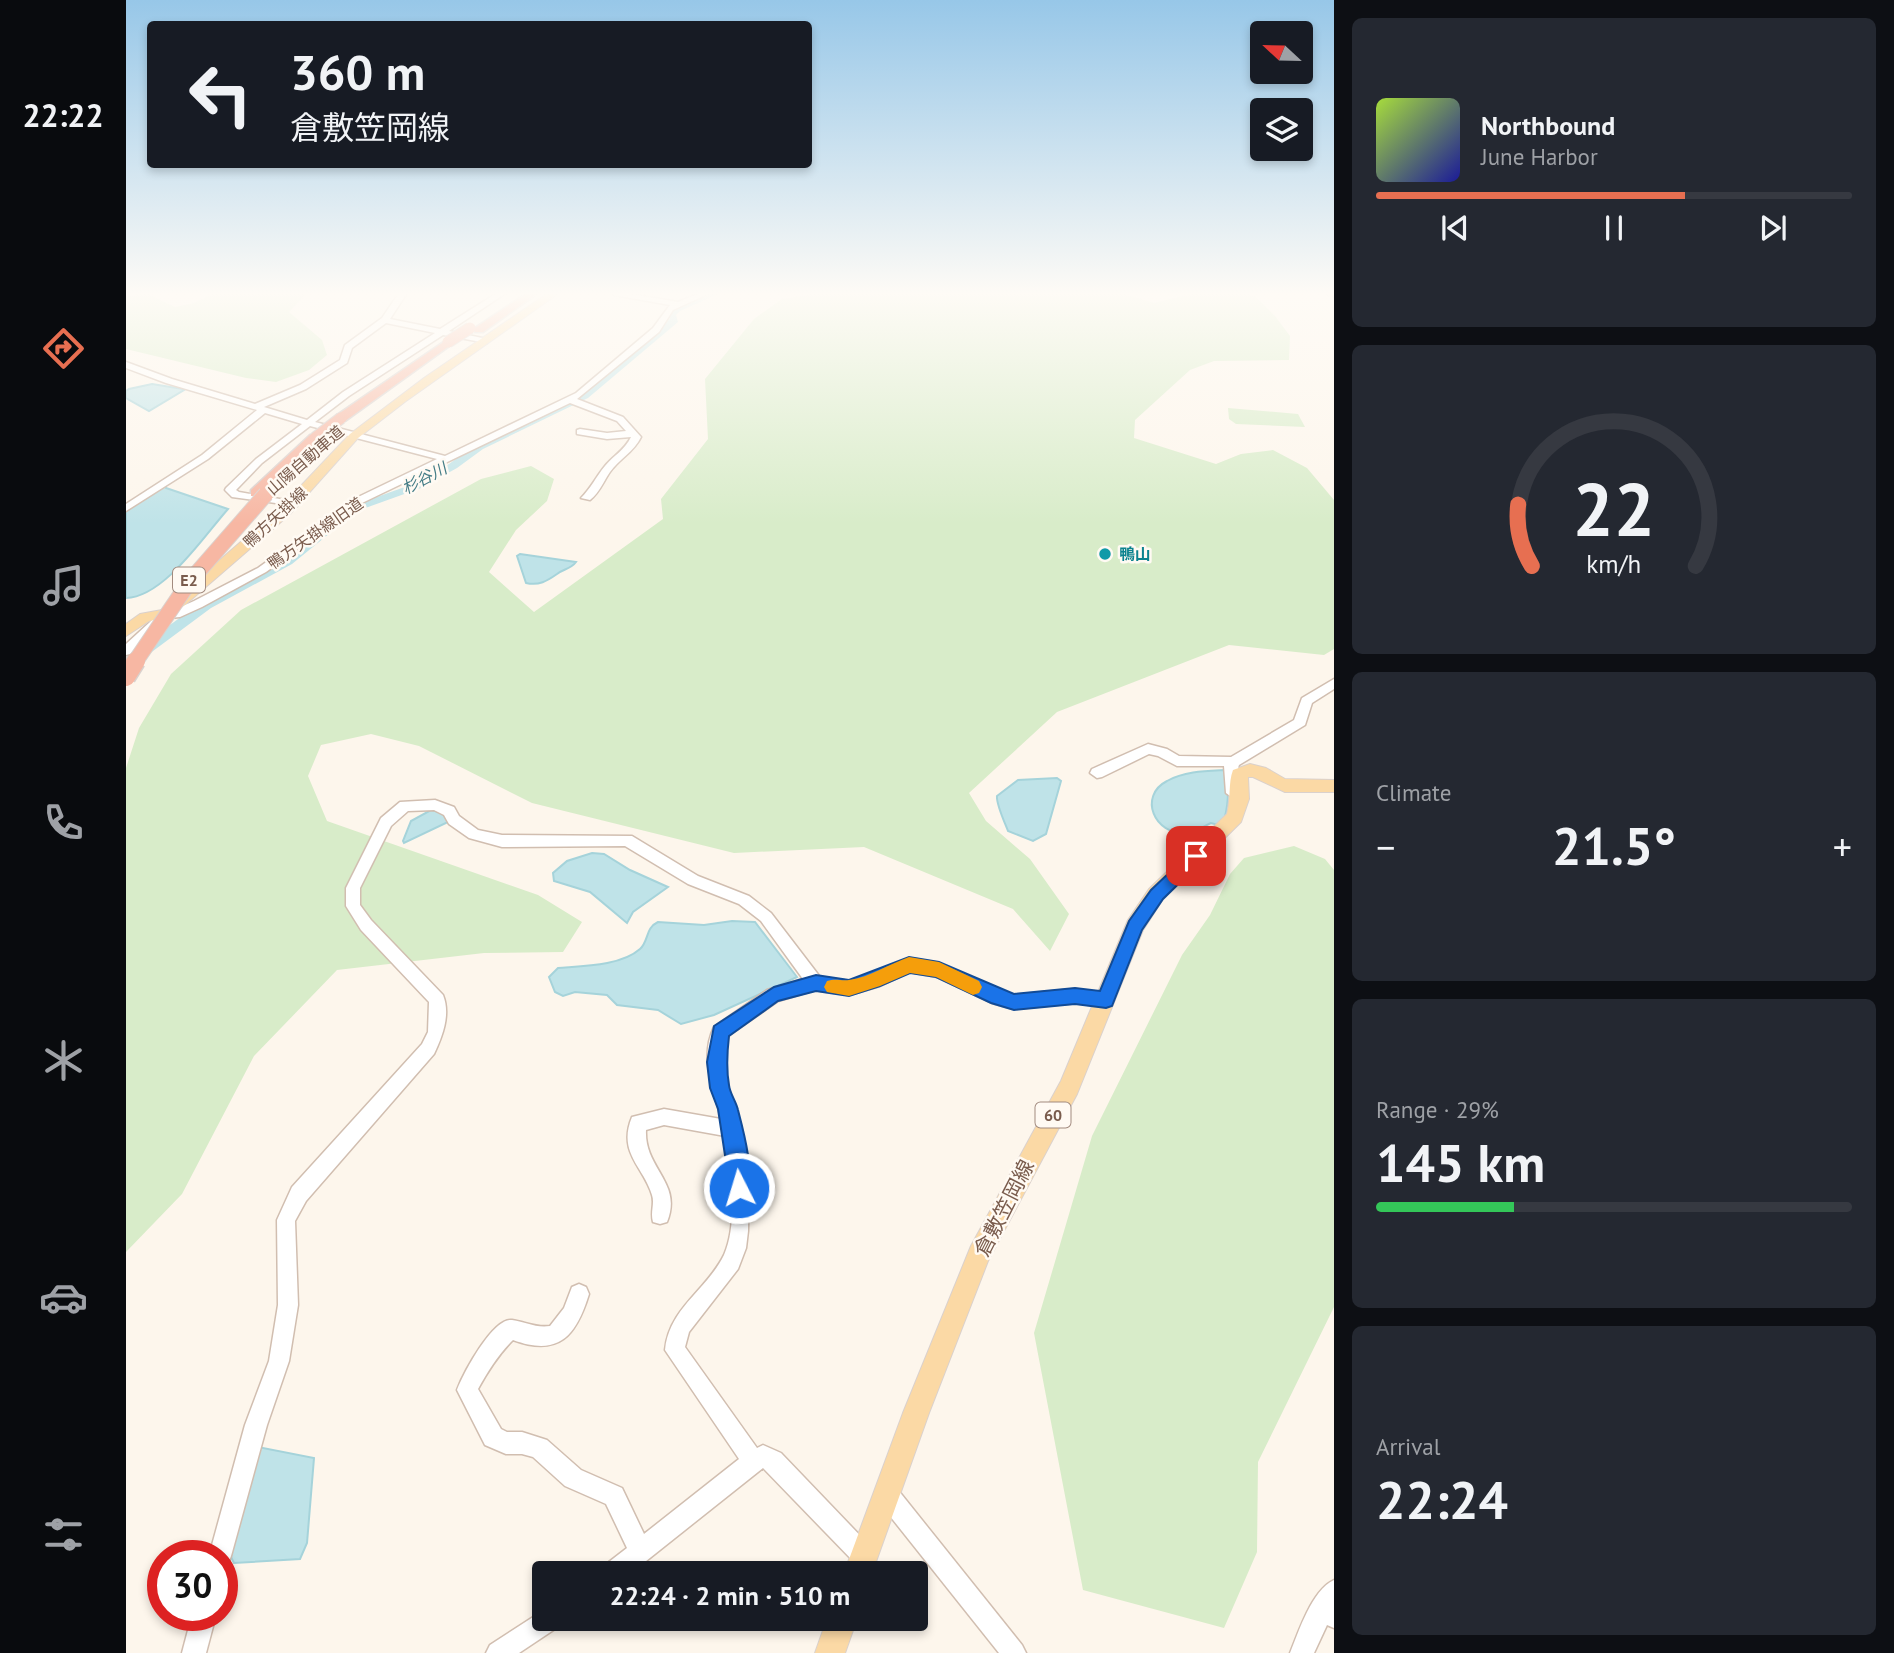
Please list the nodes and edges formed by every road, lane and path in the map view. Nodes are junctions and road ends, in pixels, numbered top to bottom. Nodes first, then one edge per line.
1 (140, 370) edge
2 (331, 370) edge
3 (397, 370) edge
4 (409, 370) edge
5 (433, 370) edge
6 (610, 370) edge
7 (573, 401) junction
8 (259, 408) junction
9 (307, 423) junction
10 (580, 432) dead end
11 (632, 433) junction
12 (355, 435) junction
13 (447, 459) junction
14 (261, 493) junction
15 (586, 498) dead end
16 (293, 503) junction
17 (126, 508) edge
18 (183, 599) junction
19 (198, 604) junction
20 (166, 614) junction
21 (126, 631) edge
22 (126, 650) edge
23 (126, 677) edge
24 (1334, 683) edge
25 (1233, 762) junction
26 (1097, 773) dead end
27 (1334, 786) edge
28 (1235, 817) junction
29 (816, 983) junction
30 (1106, 1000) junction
31 (732, 1129) junction
32 (660, 1215) dead end
33 (579, 1294) dead end
34 (754, 1461) junction
35 (886, 1493) junction
36 (224, 1540) edge
37 (641, 1553) junction
38 (630, 1561) edge
39 (858, 1561) edge
40 (862, 1561) edge
41 (1331, 1603) edge
42 (200, 1631) edge
43 (532, 1631) edge
44 (838, 1631) edge
45 (194, 1653) edge
46 (498, 1653) edge
47 (830, 1653) edge
48 (1014, 1653) edge
49 (1302, 1653) edge

1 - 8 street
2 - 8 street
3 - 9 street
4 - 14 highway, 山陽自動車道 / E2
5 - 12 main road, 鴨方矢掛線
6 - 7 street, 鴨方矢掛線旧道
7 - 11 street
7 - 13 street, 鴨方矢掛線旧道
8 - 9 street
8 - 17 street
9 - 12 street
9 - 16 street
10 - 11 street
11 - 15 street
12 - 13 street
12 - 16 main road, 鴨方矢掛線
13 - 19 street, 鴨方矢掛線旧道
14 - 22 highway, 山陽自動車道 / E2
14 - 23 highway, 山陽自動車道 / E2, bridge
16 - 18 main road, 鴨方矢掛線
18 - 19 street
18 - 20 main road, 鴨方矢掛線
19 - 20 street, 鴨方矢掛線旧道
20 - 21 main road, 鴨方矢掛線
20 - 22 street
24 - 25 street
25 - 26 street
25 - 28 street
27 - 28 main road
28 - 30 main road, 倉敷笠岡線 / 60
29 - 30 street
29 - 31 street
29 - 36 street
30 - 35 main road, 倉敷笠岡線 / 60
31 - 32 street
31 - 34 street
33 - 37 street
34 - 37 street
34 - 39 street
35 - 40 main road, 倉敷笠岡線 / 60
35 - 48 street
37 - 38 street
41 - 49 street
42 - 45 street
43 - 46 street
44 - 47 main road

